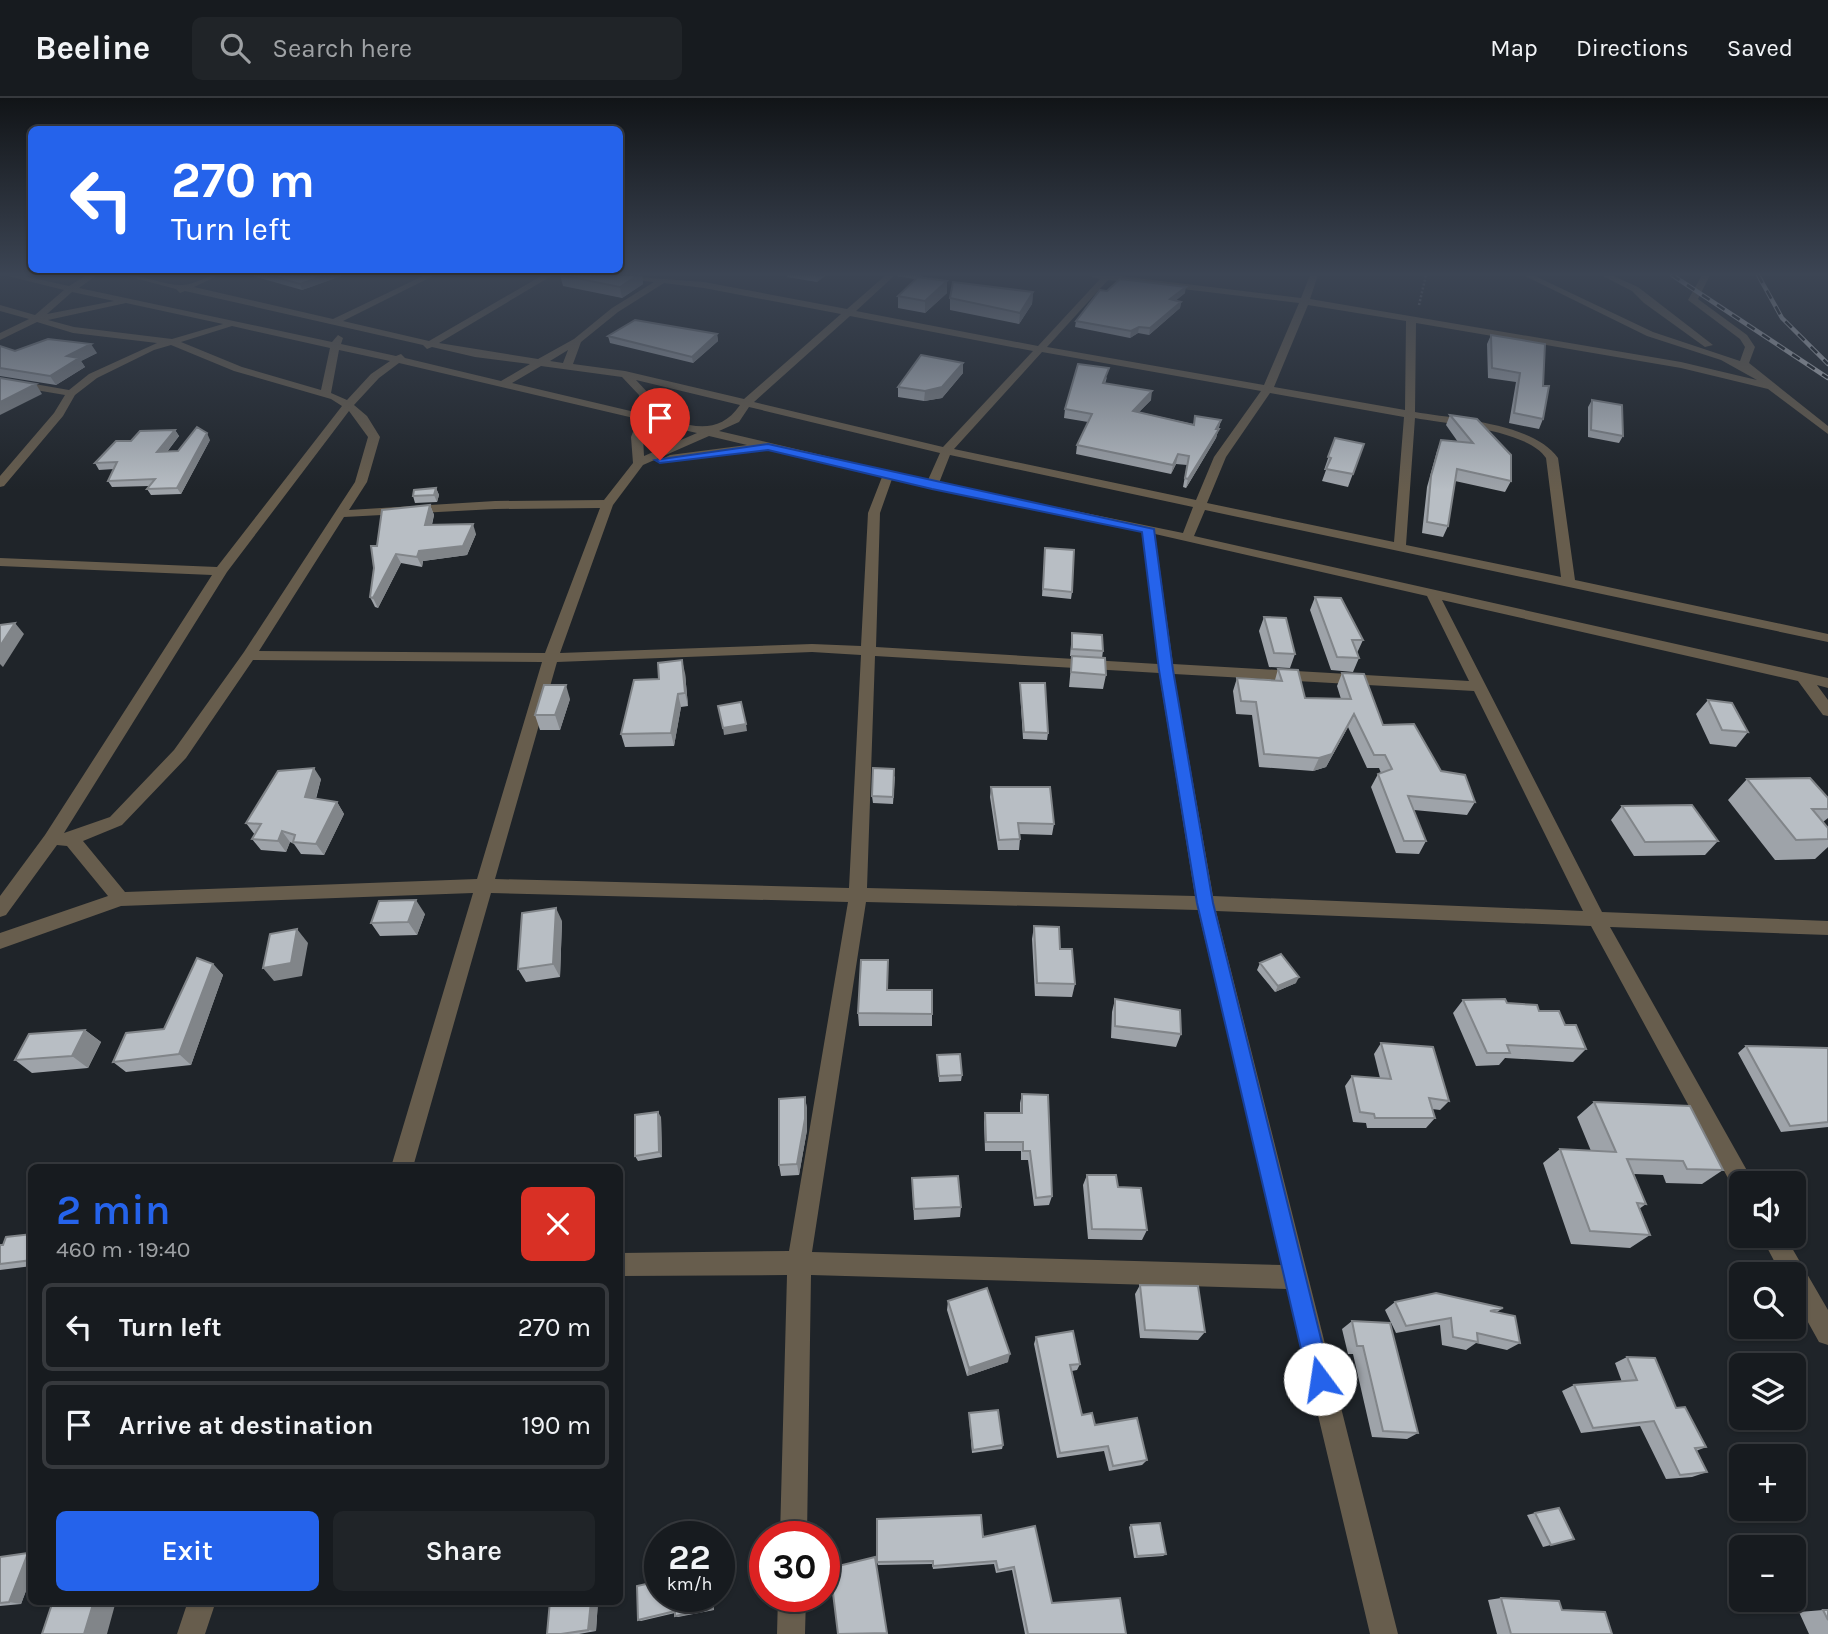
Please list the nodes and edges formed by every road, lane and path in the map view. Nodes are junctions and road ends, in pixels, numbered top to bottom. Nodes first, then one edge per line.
1 (335, 346) edge
2 (155, 347) edge
3 (183, 347) edge
4 (338, 347) edge
5 (424, 347) edge
6 (446, 347) edge
7 (566, 347) edge
8 (575, 347) edge
9 (811, 347) edge
10 (1027, 347) edge
11 (1042, 347) edge
12 (1286, 347) edge
13 (1411, 347) edge
14 (1569, 347) edge
15 (1690, 347) edge
16 (1709, 347) edge
17 (1750, 347) edge
18 (1040, 349) junction
19 (1725, 358) junction
20 (396, 359) junction
21 (538, 362) junction
22 (1681, 365) junction
23 (567, 366) junction
24 (1752, 371) junction
25 (625, 374) junction
26 (0, 381) edge
27 (503, 384) junction
28 (1770, 386) junction
29 (1268, 388) junction
30 (71, 393) junction
31 (326, 394) junction
32 (746, 403) junction
33 (349, 404) junction
34 (1410, 413) junction
35 (644, 418) junction
36 (1828, 432) edge
37 (707, 433) junction
38 (768, 447) junction
39 (946, 451) junction
40 (639, 463) junction
41 (888, 475) junction
42 (0, 483) edge
43 (932, 485) junction
44 (607, 504) junction
45 (1202, 505) junction
46 (340, 514) junction
47 (1148, 529) junction
48 (1186, 538) junction
49 (1400, 546) junction
50 (0, 562) edge
51 (221, 571) junction
52 (1568, 580) junction
53 (1433, 595) junction
54 (1828, 638) edge
55 (866, 651) junction
56 (249, 655) junction
57 (551, 658) junction
58 (1166, 670) junction
59 (1803, 677) junction
60 (1828, 682) edge
61 (1481, 687) junction
62 (1828, 711) edge
63 (71, 839) junction
64 (51, 840) junction
65 (483, 886) junction
66 (858, 896) junction
67 (121, 899) junction
68 (1205, 903) junction
69 (0, 910) edge
70 (1595, 916) junction
71 (1828, 928) edge
72 (0, 941) edge
73 (403, 1164) edge
74 (1735, 1171) edge
75 (1779, 1248) edge
76 (799, 1263) junction
77 (623, 1264) edge
78 (1294, 1278) junction
79 (1824, 1320) edge
80 (793, 1521) edge
81 (201, 1605) edge
82 (792, 1612) edge
83 (191, 1634) edge
84 (791, 1634) edge
85 (1384, 1634) edge

1 - 31 street
2 - 30 street
3 - 31 street
4 - 20 street
5 - 20 street
6 - 21 street
7 - 21 street
8 - 23 street
9 - 32 street
10 - 18 street
11 - 18 street
12 - 29 street
13 - 34 street
14 - 22 street
15 - 19 street
16 - 19 street
17 - 24 street
18 - 29 street
18 - 39 street
19 - 22 street
19 - 24 street
20 - 27 street
20 - 33 street
21 - 23 street
21 - 27 street
22 - 28 street
23 - 25 street
24 - 28 street
25 - 32 street
25 - 35 street
26 - 30 street
27 - 35 street
28 - 36 street
29 - 34 street
29 - 45 street
30 - 42 street
31 - 33 street
32 - 37 street
32 - 39 street
33 - 46 street
33 - 51 street
34 - 49 street
34 - 52 street
35 - 37 street
35 - 40 street
37 - 38 street
37 - 40 street
38 - 40 street
38 - 41 street
39 - 43 street
39 - 45 street
40 - 44 street
41 - 43 street
41 - 55 street
43 - 47 street
44 - 46 street
44 - 57 street
45 - 48 street
45 - 49 street
46 - 56 street
47 - 48 street
47 - 58 street
48 - 53 street
49 - 52 street
50 - 51 street
51 - 64 street
52 - 54 street
53 - 59 street
53 - 61 street
55 - 57 street
55 - 58 street
55 - 66 street
56 - 57 street
56 - 63 street
57 - 65 street
58 - 61 street
58 - 68 street
59 - 60 street
59 - 62 street
61 - 70 street
63 - 64 street
63 - 67 street
64 - 69 street
65 - 66 street
65 - 67 street
65 - 73 street
66 - 68 street
66 - 76 street
67 - 72 street
68 - 70 street
68 - 78 street
70 - 71 street
70 - 74 street
75 - 79 street
76 - 77 street
76 - 78 street
76 - 80 street
78 - 85 street
81 - 83 street
82 - 84 street

